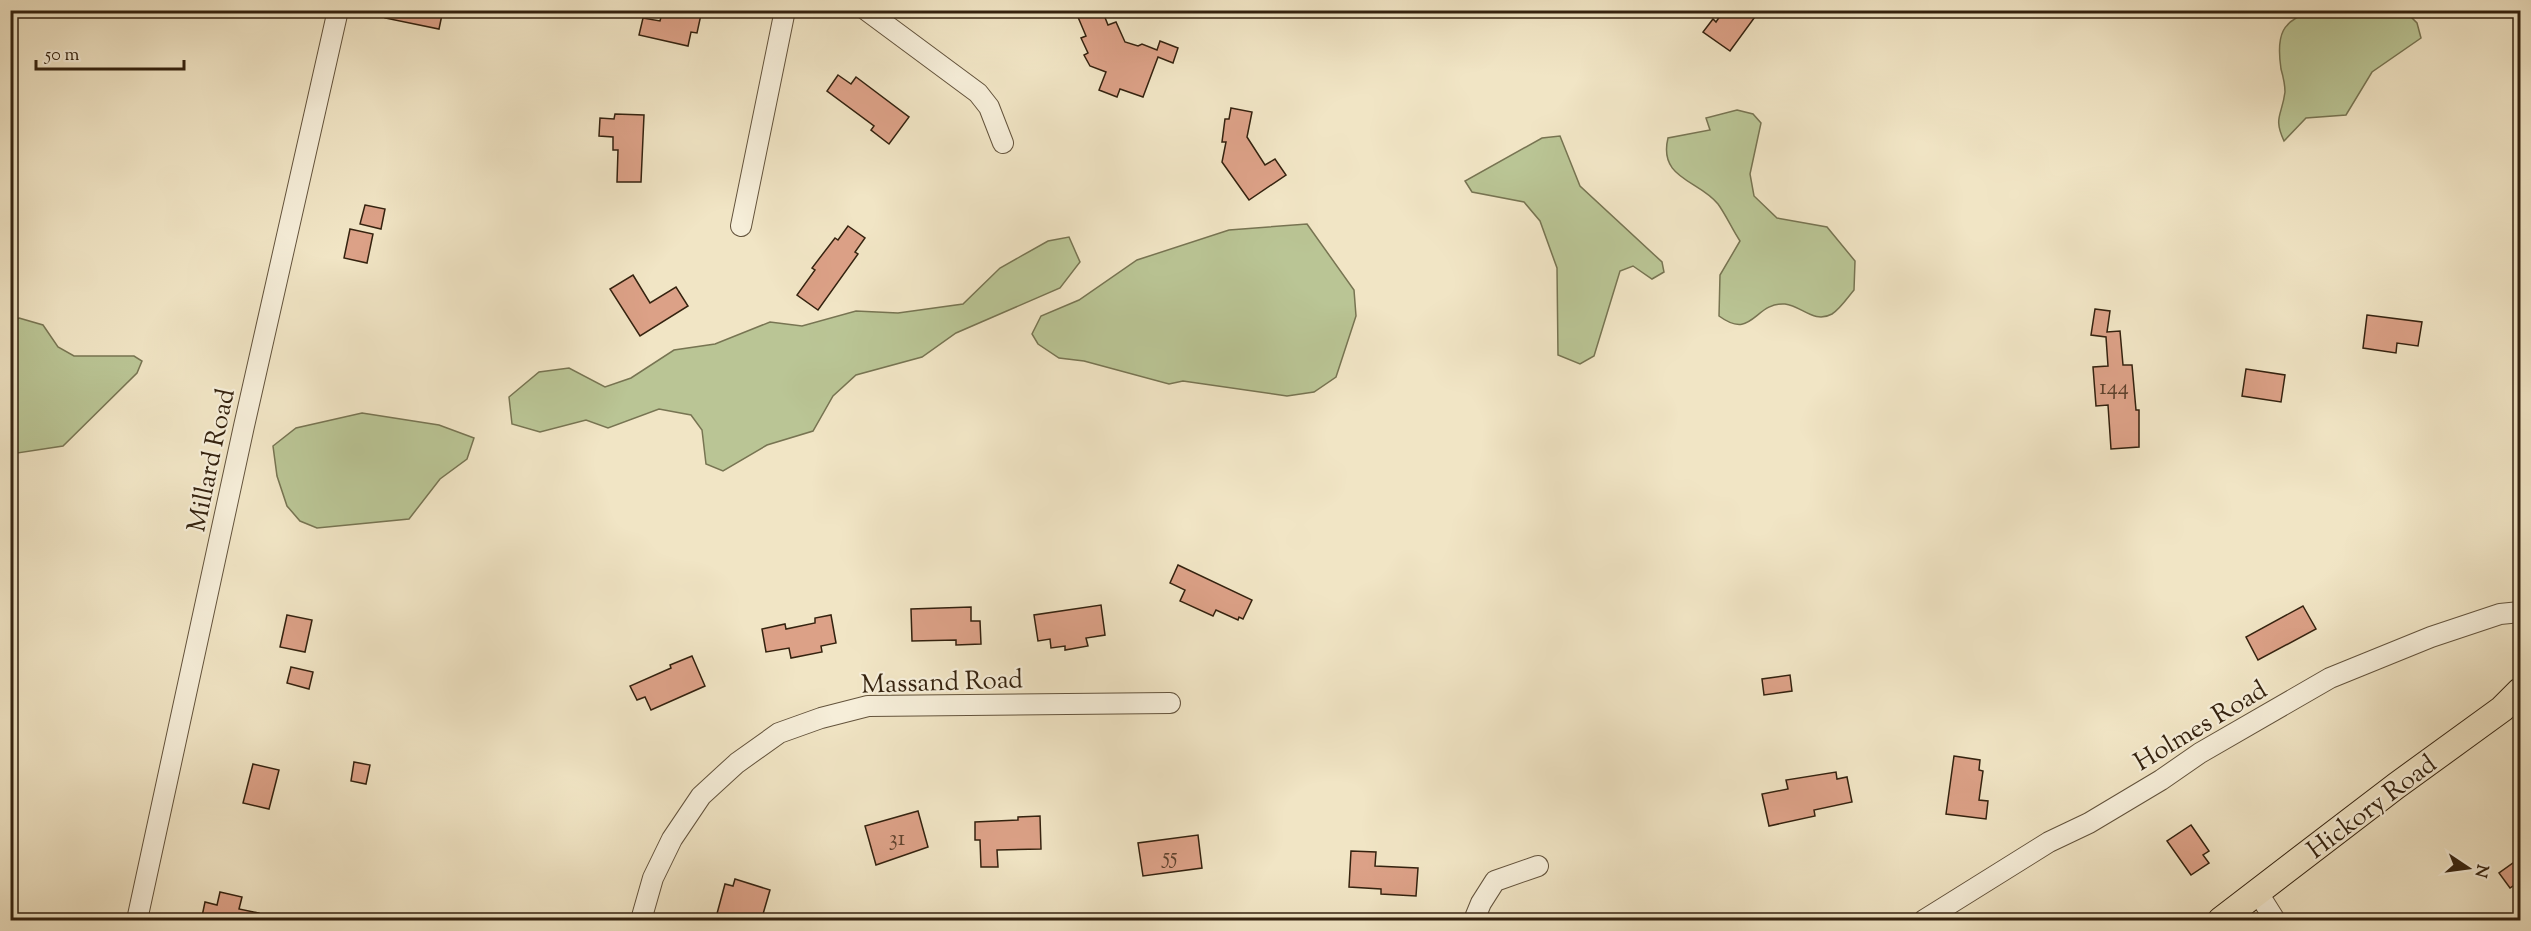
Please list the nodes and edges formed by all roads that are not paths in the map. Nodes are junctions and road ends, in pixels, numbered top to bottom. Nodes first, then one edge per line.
1 (338, 10) edge
2 (785, 10) edge
3 (866, 10) edge
4 (1003, 143) dead end
5 (741, 226) dead end
6 (2520, 612) edge
7 (2520, 691) edge
8 (1170, 704) dead end
9 (1538, 866) dead end
10 (2258, 893) junction
11 (137, 921) edge
12 (641, 921) edge
13 (1474, 921) edge
14 (1924, 921) edge
15 (2221, 921) edge
16 (2275, 921) edge

1 - 11 street, Millard Road
2 - 5 street
3 - 4 street
6 - 14 street, Holmes Road
7 - 10 main road, Hickory Road
8 - 12 street, Massand Road
9 - 13 street
10 - 15 main road, Hickory Road
10 - 16 street

